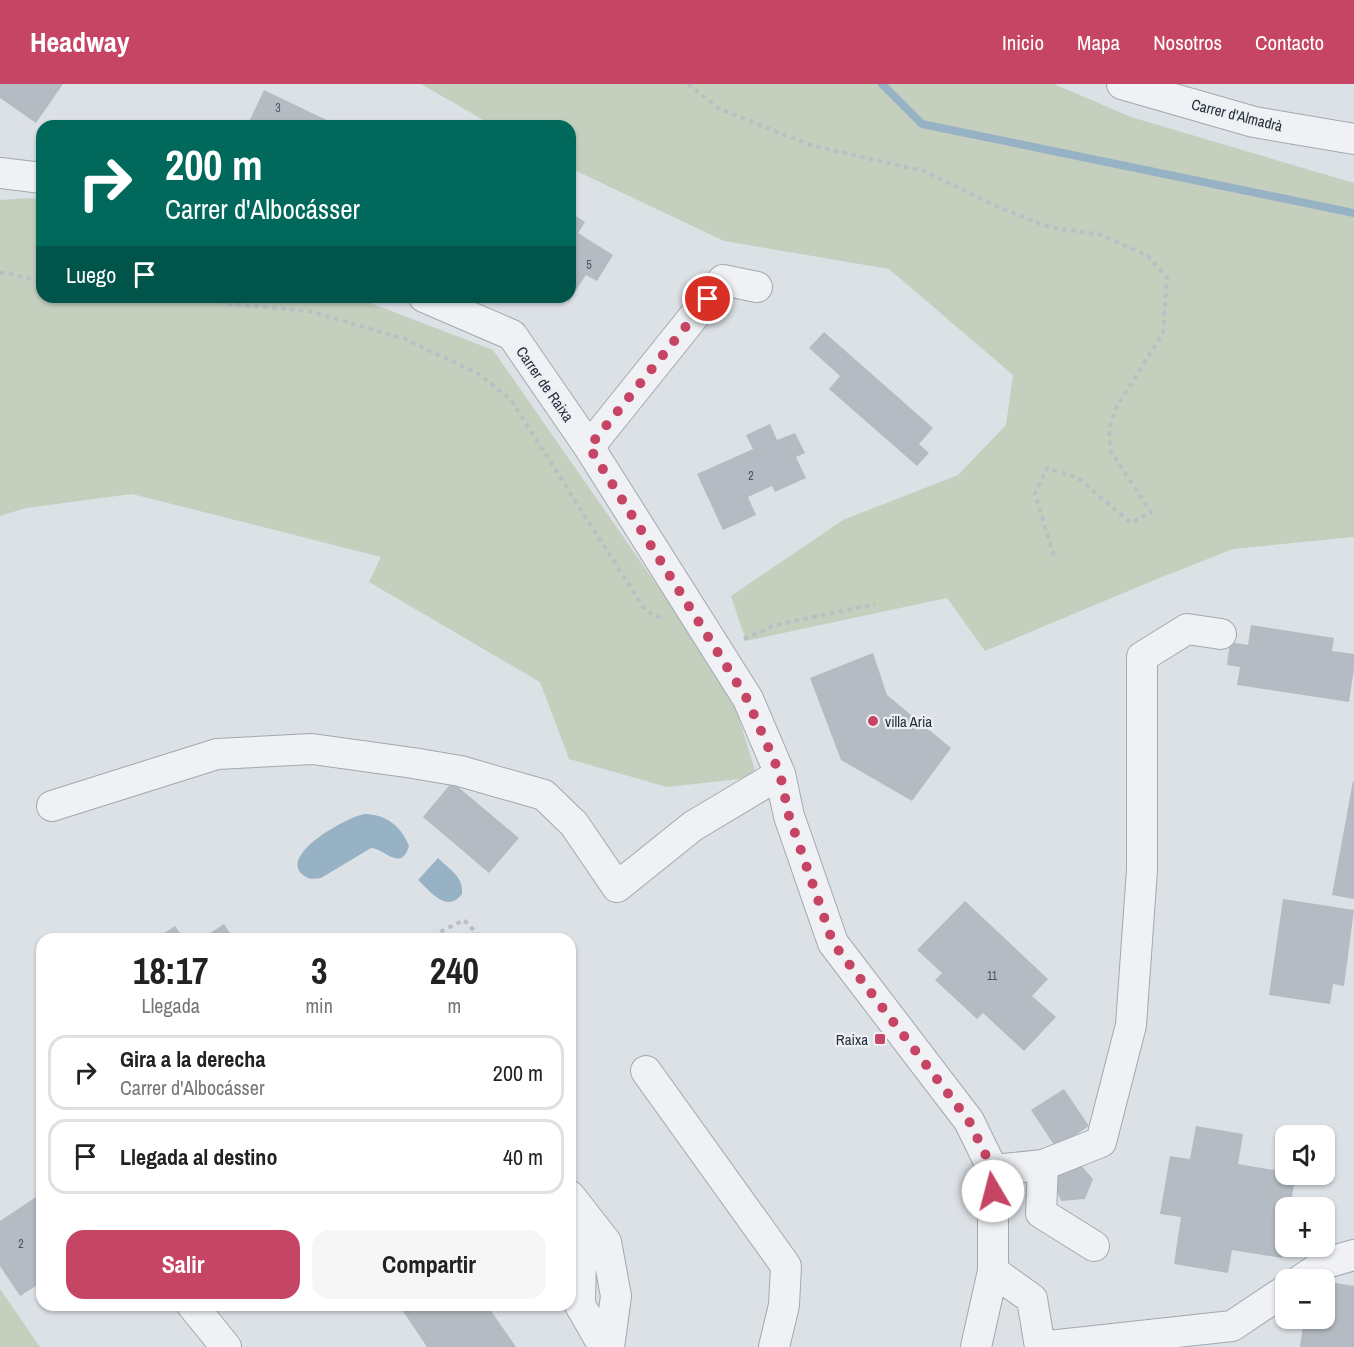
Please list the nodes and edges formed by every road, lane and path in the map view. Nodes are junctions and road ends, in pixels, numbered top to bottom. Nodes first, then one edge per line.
1 (688, 84) edge
2 (1122, 84) edge
3 (1354, 139) edge
4 (0, 173) edge
5 (36, 177) edge
6 (0, 273) edge
7 (36, 280) edge
8 (757, 287) dead end
9 (222, 303) edge
10 (438, 303) edge
11 (589, 447) junction
12 (1055, 560) dead end
13 (875, 604) dead end
14 (701, 622) junction
15 (1221, 634) dead end
16 (741, 640) dead end
17 (780, 774) junction
18 (52, 806) dead end
19 (441, 933) edge
20 (476, 933) edge
21 (646, 1071) dead end
22 (1043, 1165) junction
23 (993, 1170) junction
24 (576, 1204) edge
25 (1094, 1246) dead end
26 (1354, 1255) edge
27 (1317, 1269) edge
28 (993, 1271) junction
29 (1275, 1297) edge
30 (197, 1311) edge
31 (226, 1347) edge
32 (604, 1347) edge
33 (609, 1347) edge
34 (774, 1347) edge
35 (976, 1347) edge
36 (1040, 1347) edge

1 - 12 path
2 - 3 street, Carrer d'Almadrà
4 - 5 street
6 - 7 path
8 - 11 street
9 - 14 path
10 - 11 street, Carrer de Raixa
11 - 14 street, Carrer de Raixa
13 - 16 path
14 - 17 street, Carrer de Raixa
15 - 22 street
17 - 18 street
17 - 23 street, Carrer de Raixa
19 - 20 path
21 - 34 street
22 - 23 street
22 - 25 street
23 - 28 street, Carrer de Raixa
24 - 32 street
24 - 33 street
26 - 27 street
28 - 35 street, Carrer de Raixa
28 - 36 street
29 - 36 street
30 - 31 street

